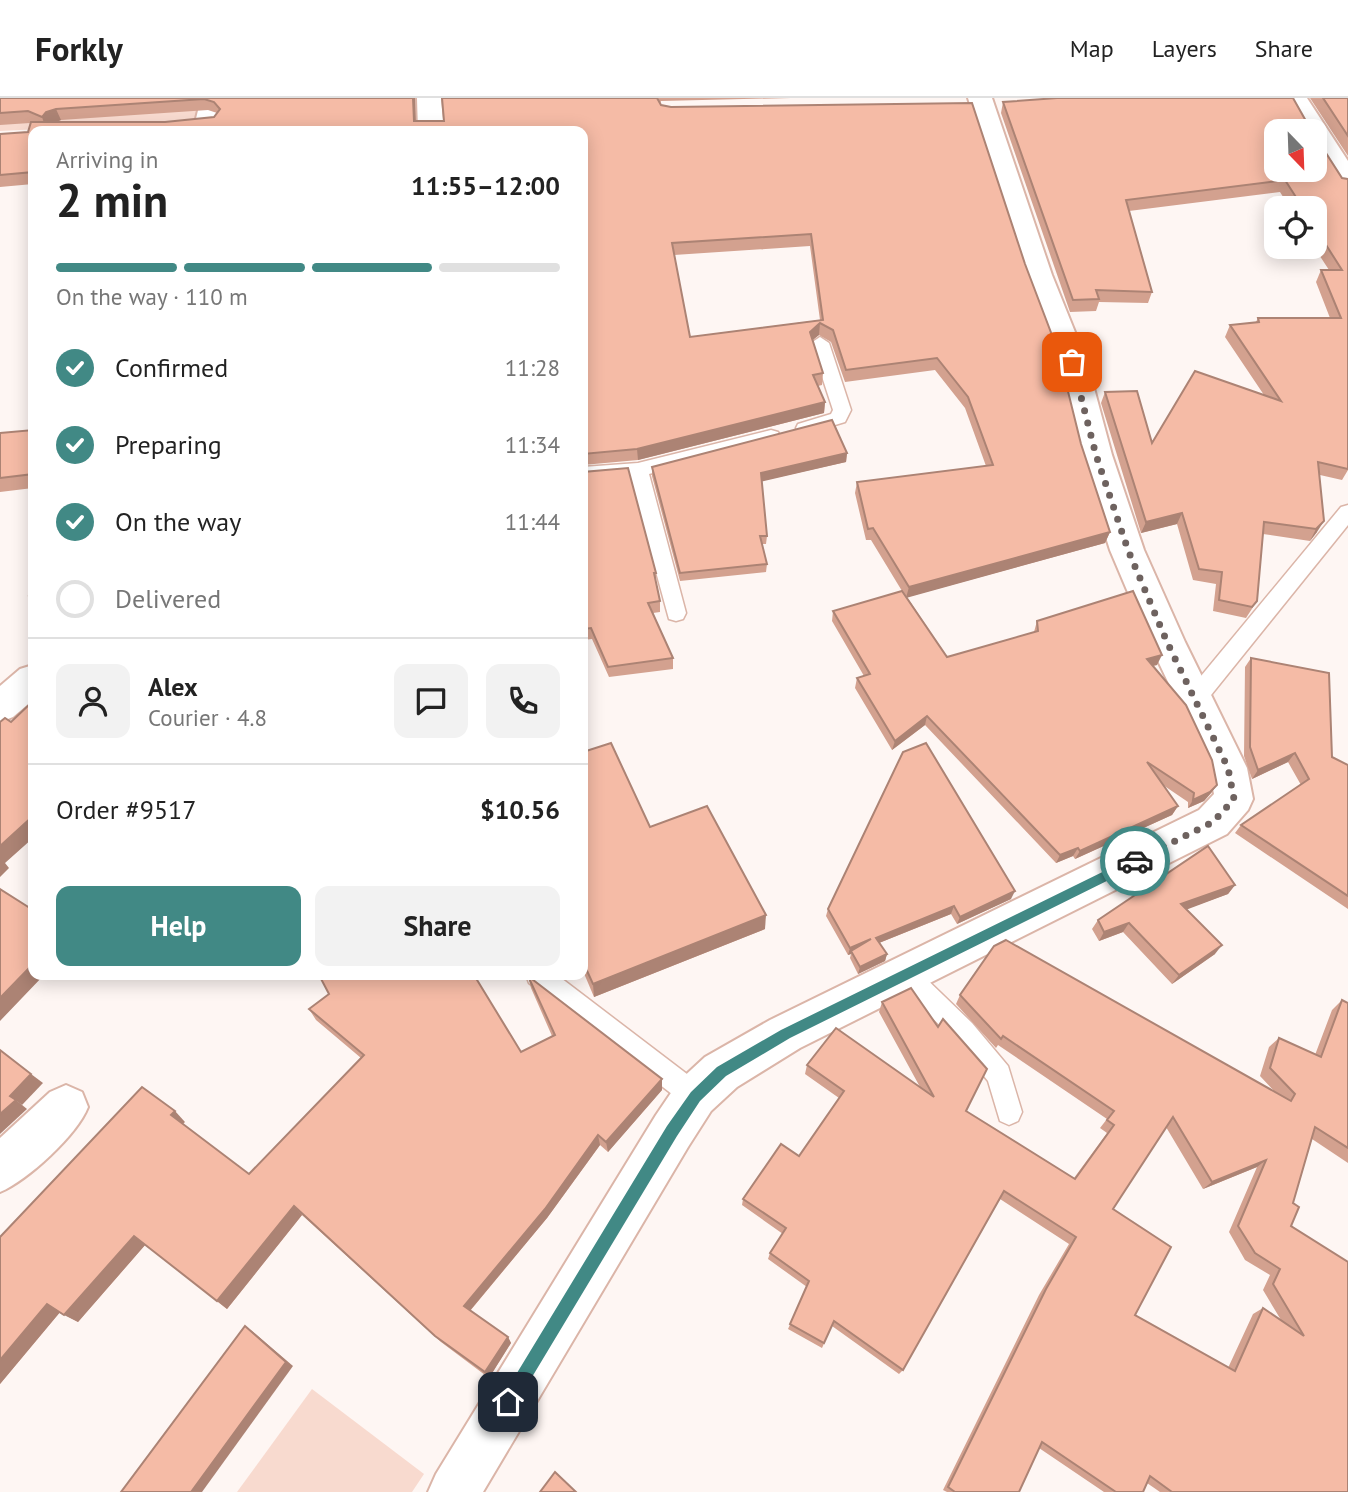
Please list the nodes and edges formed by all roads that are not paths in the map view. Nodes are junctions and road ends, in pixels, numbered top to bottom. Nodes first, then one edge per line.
1 (429, 98) edge
2 (1295, 98) edge
3 (981, 102) edge
4 (209, 117) edge
5 (182, 123) edge
6 (431, 126) edge
7 (1348, 182) edge
8 (820, 343) edge
9 (638, 470) junction
10 (588, 474) edge
11 (1348, 512) edge
12 (676, 613) dead end
13 (28, 683) edge
14 (1195, 699) junction
15 (0, 707) edge
16 (905, 975) junction
17 (544, 980) edge
18 (695, 1096) junction
19 (66, 1107) dead end
20 (1009, 1112) dead end
21 (0, 1169) edge
22 (454, 1492) edge

1 - 6 street
2 - 7 street
3 - 14 street
4 - 5 street
8 - 9 lane
9 - 10 lane
9 - 12 lane
11 - 14 lane
13 - 15 street
14 - 16 street
16 - 18 street
16 - 20 lane
17 - 18 lane
18 - 22 street
19 - 21 street

